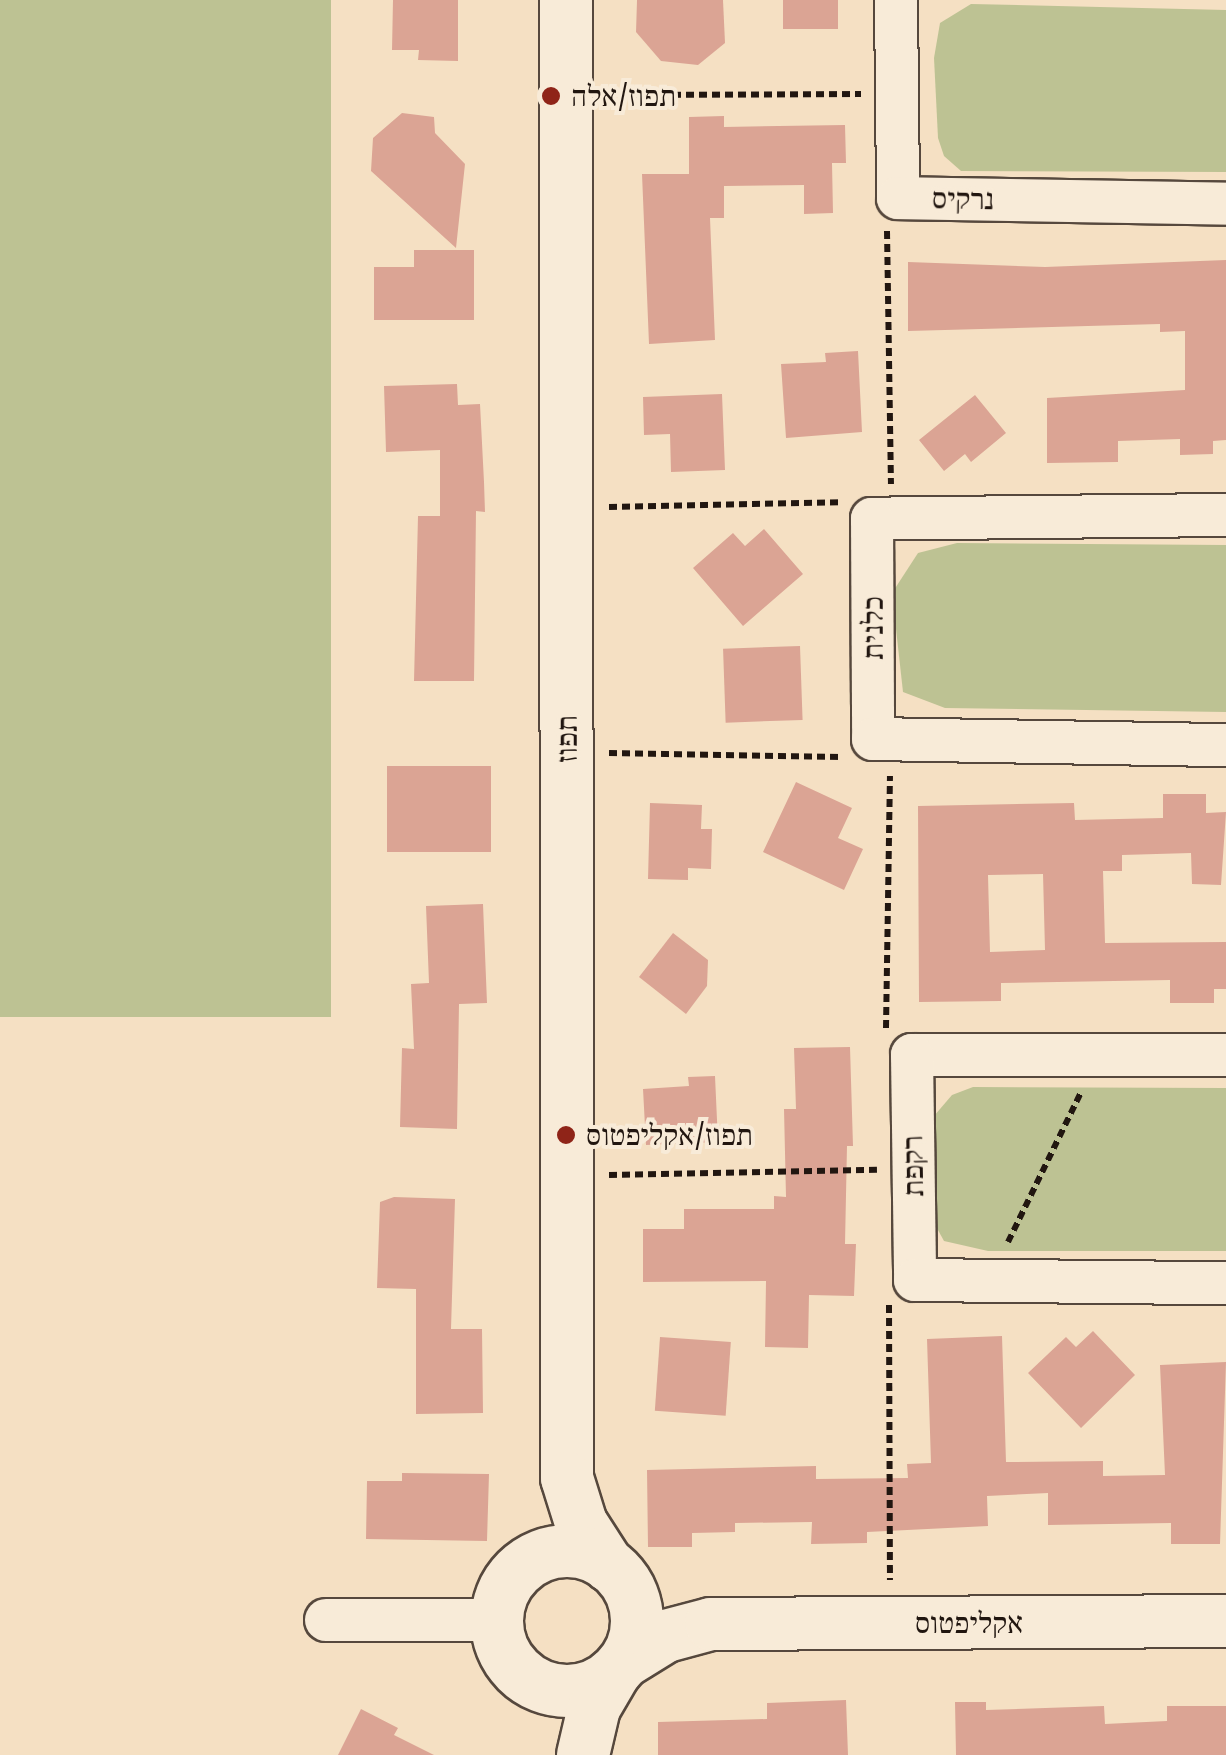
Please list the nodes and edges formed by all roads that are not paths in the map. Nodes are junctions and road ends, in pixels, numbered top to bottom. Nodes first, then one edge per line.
1 (566, 0) edge
2 (896, 0) edge
3 (1226, 204) edge
4 (1226, 515) edge
5 (1226, 745) edge
6 (1226, 1055) edge
7 (1226, 1283) edge
8 (567, 1478) junction
9 (527, 1565) junction
10 (613, 1569) junction
11 (326, 1620) dead end
12 (497, 1620) junction
13 (1226, 1620) edge
14 (711, 1624) junction
15 (619, 1667) junction
16 (526, 1678) junction
17 (555, 1755) edge
18 (582, 1755) edge

1 - 8 street, תפוז
2 - 3 street, נרקיס
4 - 5 street, כלנית
6 - 7 street, רקפת
8 - 9 street, תפוז
8 - 10 street, תפוז
9 - 10 street
9 - 12 street
10 - 14 street, אקליפטוס
10 - 15 street
11 - 12 street
12 - 16 street
13 - 14 street, אקליפטוס
14 - 15 street, אקליפטוס
15 - 16 street
15 - 18 street
16 - 17 street

